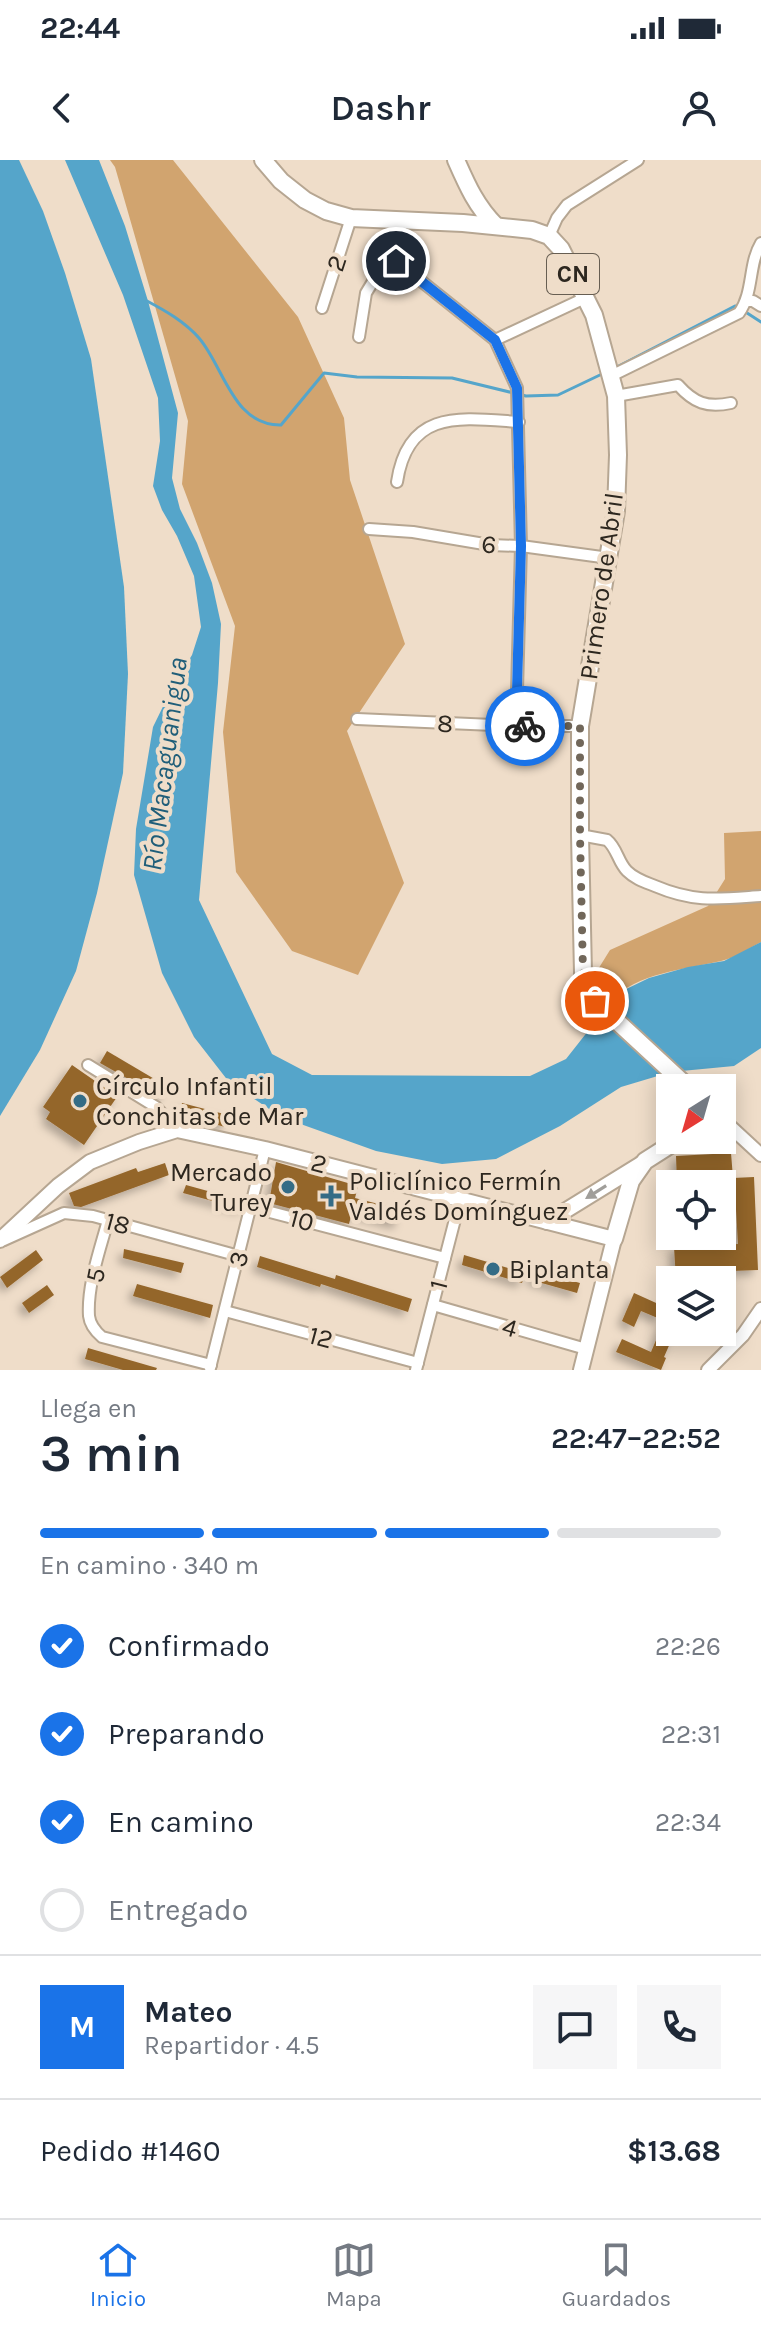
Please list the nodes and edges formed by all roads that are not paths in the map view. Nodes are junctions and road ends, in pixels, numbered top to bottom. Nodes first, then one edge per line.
1 (263, 160) edge
2 (456, 160) edge
3 (638, 160) edge
4 (465, 183) junction
5 (351, 218) junction
6 (402, 221) junction
7 (463, 223) junction
8 (496, 226) junction
9 (549, 236) junction
10 (761, 243) edge
11 (397, 254) junction
12 (585, 298) junction
13 (748, 301) junction
14 (761, 306) edge
15 (322, 308) dead end
16 (359, 337) dead end
17 (495, 340) junction
18 (610, 371) junction
19 (616, 396) junction
20 (731, 403) dead end
21 (519, 422) junction
22 (397, 482) dead end
23 (369, 529) dead end
24 (521, 546) junction
25 (609, 558) junction
26 (357, 719) dead end
27 (516, 726) junction
28 (580, 726) junction
29 (580, 835) junction
30 (761, 896) edge
31 (88, 1065) dead end
32 (674, 1074) edge
33 (177, 1130) junction
34 (736, 1132) edge
35 (265, 1149) junction
36 (656, 1154) edge
37 (761, 1155) edge
38 (645, 1161) junction
39 (460, 1200) junction
40 (251, 1207) junction
41 (108, 1220) junction
42 (547, 1222) junction
43 (614, 1239) junction
44 (0, 1241) edge
45 (239, 1256) junction
46 (445, 1258) junction
47 (433, 1305) junction
48 (761, 1309) edge
49 (225, 1311) junction
50 (586, 1349) junction
51 (417, 1366) edge
52 (211, 1368) edge
53 (581, 1370) edge
54 (708, 1370) edge

1 - 5 main road, CN
2 - 4 main road
3 - 9 street
4 - 7 main road
4 - 8 main road
5 - 6 main road, CN
5 - 15 street, 2
6 - 7 main road, CN
6 - 11 street
7 - 8 main road, CN
8 - 9 main road, CN
9 - 12 main road, Primero de Abril / CN
10 - 13 street
11 - 16 street
11 - 17 street
12 - 17 street
12 - 18 main road, Primero de Abril / CN
13 - 14 street
13 - 18 street
17 - 21 street
18 - 19 main road, Primero de Abril / CN
19 - 20 street
19 - 25 main road, Primero de Abril / CN
21 - 22 street
21 - 24 street
23 - 24 street, 6
24 - 25 street, 6
24 - 27 street
25 - 28 main road, Primero de Abril / CN
26 - 27 street, 8
27 - 28 street, 8
28 - 29 main road, Primero de Abril / CN
29 - 30 street
29 - 32 main road, Primero de Abril / CN
31 - 33 street
33 - 35 main road, 2
33 - 44 main road
34 - 37 street
35 - 39 main road, 2
35 - 40 street, 3
36 - 38 main road
38 -> 42 main road
38 - 43 main road
39 - 42 main road, 2
39 - 46 street, 1
40 - 45 street, 3
40 - 46 street, 10
41 - 44 street, 18
41 - 45 street, 18
41 - 52 street, 5
42 - 43 main road, 2
43 - 50 main road
45 - 49 street, 3
46 - 47 street, 1
47 - 50 street, 4
47 - 51 street, 1
48 - 54 street
49 - 51 street, 12
49 - 52 street, 3
50 - 53 main road

